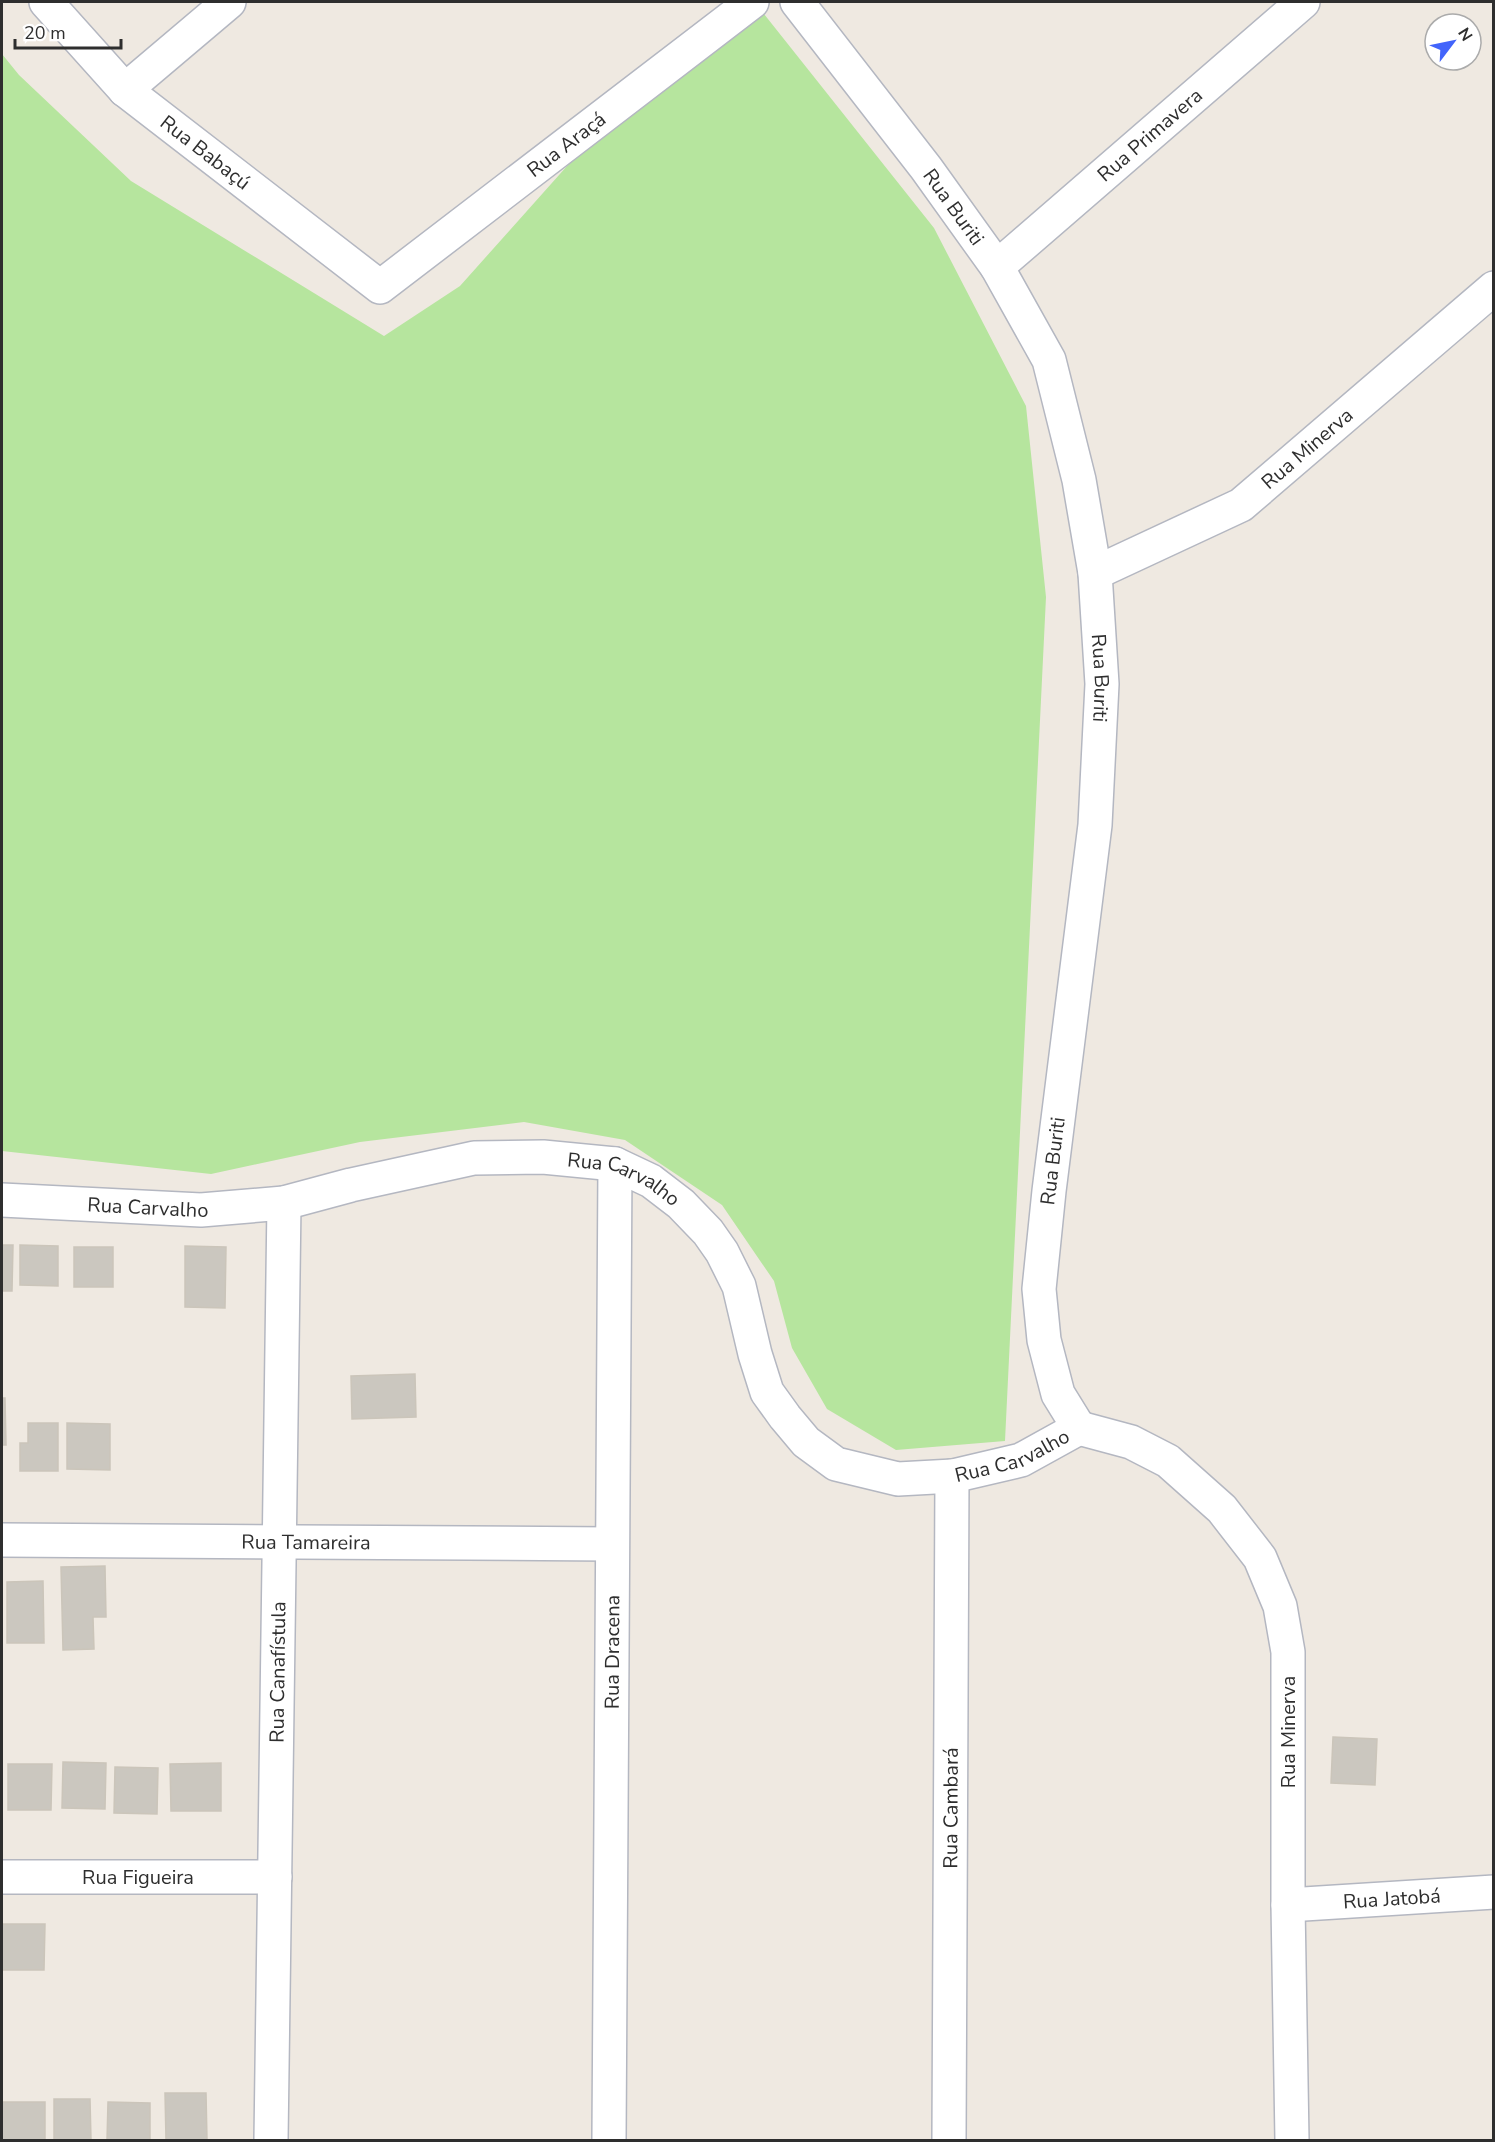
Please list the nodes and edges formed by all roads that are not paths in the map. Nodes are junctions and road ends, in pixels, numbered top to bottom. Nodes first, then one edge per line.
1 (46, 2) edge
2 (229, 2) edge
3 (752, 2) edge
4 (797, 2) edge
5 (1303, 2) edge
6 (124, 90) junction
7 (997, 267) junction
8 (380, 288) joint
9 (1494, 288) edge
10 (1095, 573) junction
11 (615, 1164) junction
12 (2, 1200) edge
13 (284, 1203) junction
14 (1079, 1428) junction
15 (952, 1476) junction
16 (2, 1540) edge
17 (279, 1542) junction
18 (612, 1544) junction
19 (2, 1877) edge
20 (275, 1877) junction
21 (1494, 1893) edge
22 (1288, 1905) junction
23 (271, 2140) edge
24 (609, 2140) edge
25 (949, 2140) edge
26 (1292, 2140) edge

1 - 6 street, Rua Babaçú
2 - 6 street
3 - 8 street, Rua Araçá
4 - 7 street, Rua Buriti
5 - 7 street, Rua Primavera
6 - 8 street, Rua Babaçú
7 - 10 street, Rua Buriti
9 - 10 street, Rua Minerva
10 - 14 street, Rua Buriti
11 - 13 street, Rua Carvalho
11 - 15 street, Rua Carvalho
11 - 18 street, Rua Dracena
12 - 13 street, Rua Carvalho
13 - 17 street, Rua Canafístula
14 - 15 street, Rua Carvalho
14 - 22 street, Rua Minerva
15 - 25 street, Rua Cambará
16 - 17 street, Rua Tamareira
17 - 18 street, Rua Tamareira
17 - 20 street, Rua Canafístula
18 - 24 street, Rua Dracena
19 - 20 street, Rua Figueira
20 - 23 street, Rua Canafístula
21 - 22 street, Rua Jatobá
22 - 26 street, Rua Minerva

